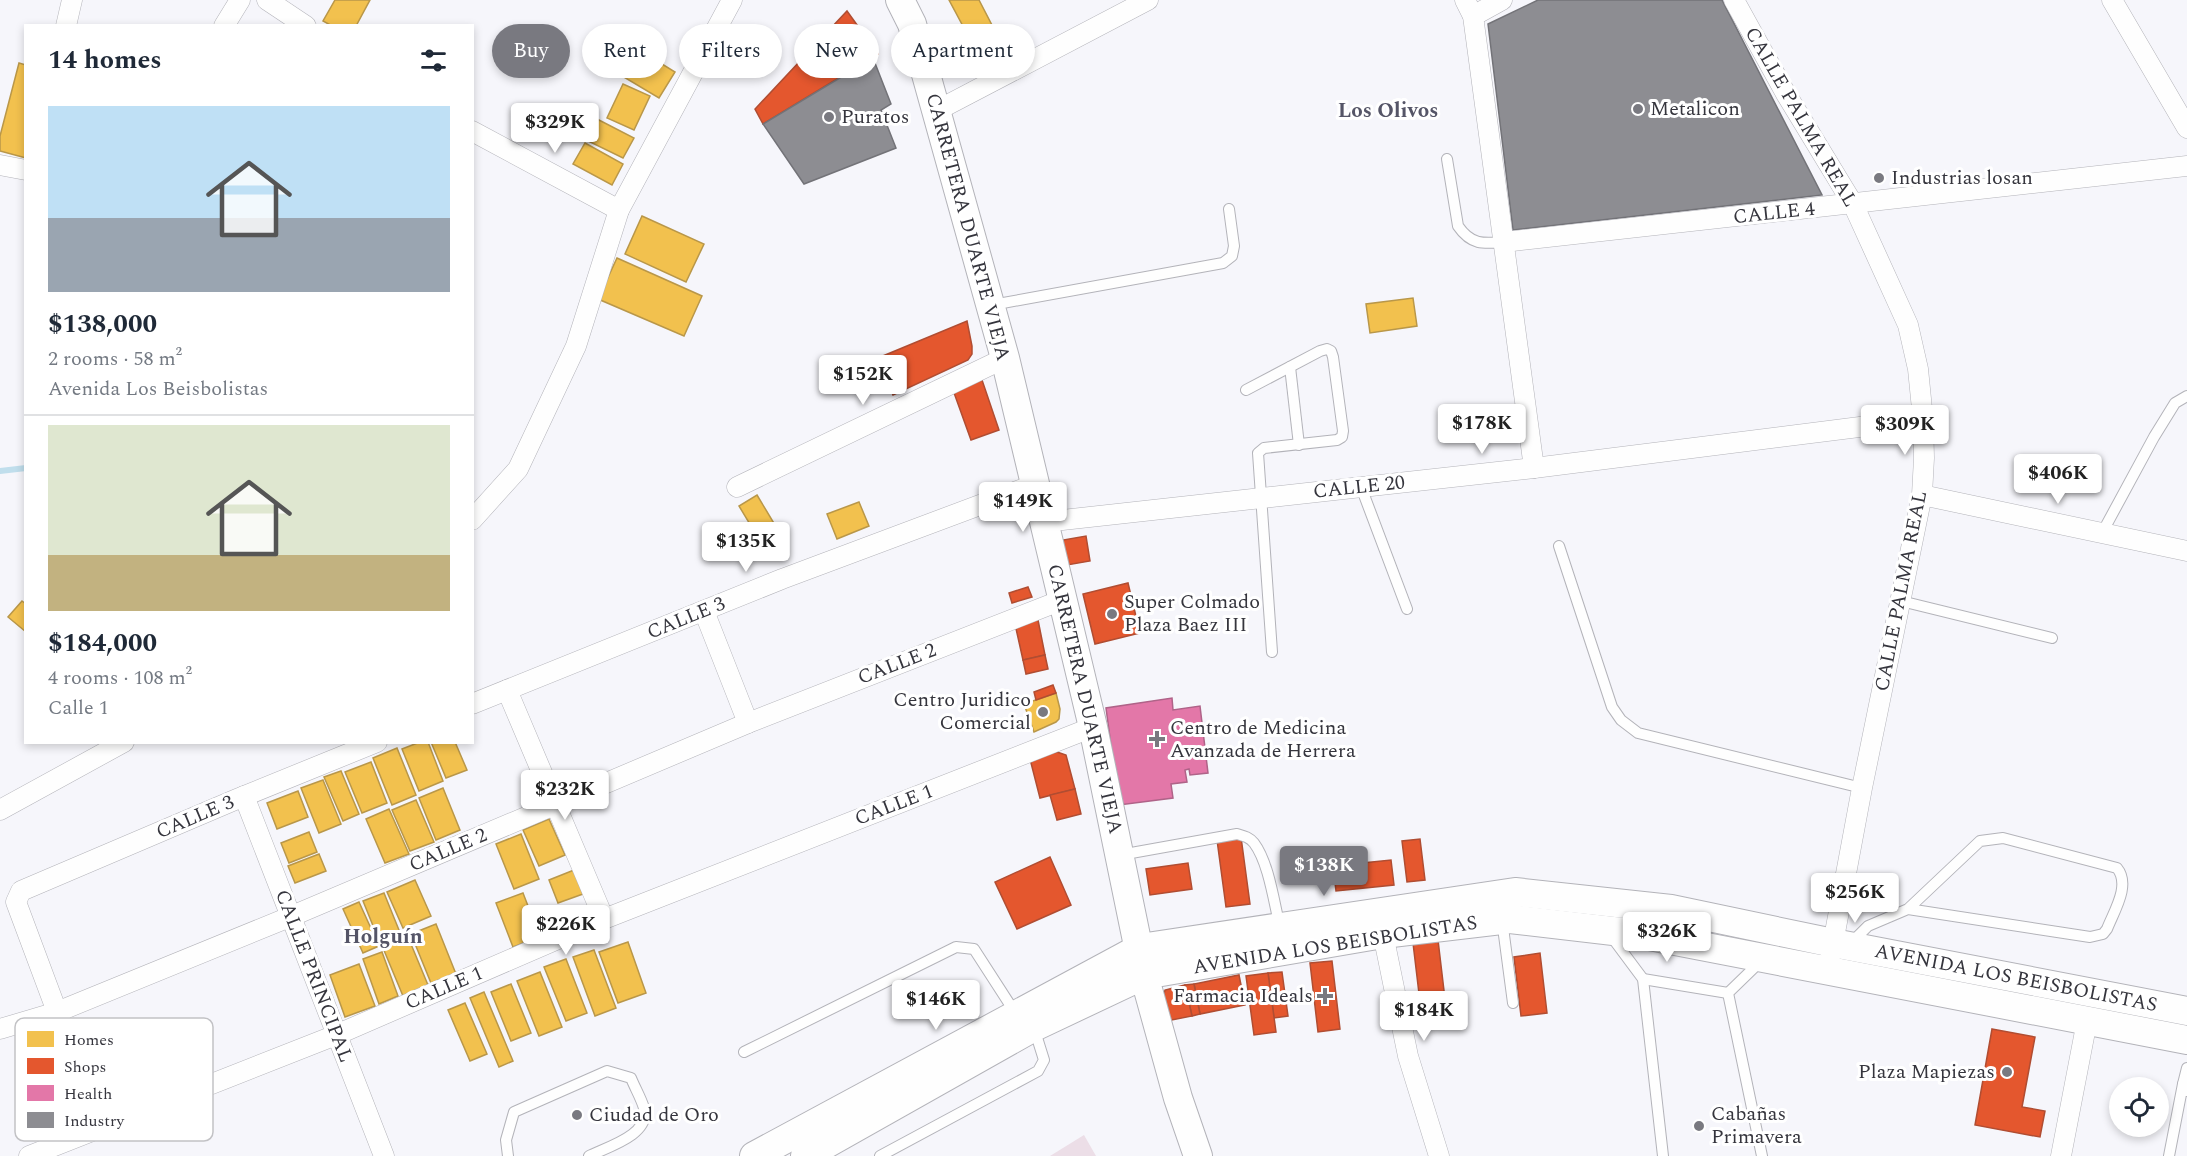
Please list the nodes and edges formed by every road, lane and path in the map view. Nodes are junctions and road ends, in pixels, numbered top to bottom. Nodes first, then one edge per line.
1 (72, 0) edge
2 (240, 0) edge
3 (267, 0) edge
4 (732, 0) edge
5 (900, 0) edge
6 (1148, 0) edge
7 (1502, 0) edge
8 (1734, 0) edge
9 (2112, 0) edge
10 (1469, 8) edge
11 (66, 24) edge
12 (225, 24) edge
13 (303, 24) edge
14 (936, 111) junction
15 (2187, 128) edge
16 (474, 132) edge
17 (1447, 159) dead end
18 (0, 165) edge
19 (2187, 166) edge
20 (24, 170) edge
21 (1852, 204) junction
22 (1229, 209) dead end
23 (619, 210) junction
24 (1504, 242) junction
25 (990, 306) junction
26 (1005, 358) junction
27 (1290, 367) junction
28 (1246, 390) dead end
29 (2187, 396) edge
30 (1923, 419) junction
31 (1299, 445) junction
32 (1534, 468) junction
33 (1036, 484) junction
34 (1361, 487) junction
35 (737, 488) dead end
36 (1922, 495) junction
37 (1260, 498) junction
38 (474, 518) edge
39 (1044, 522) junction
40 (2102, 533) junction
41 (1559, 546) dead end
42 (2187, 551) edge
43 (1062, 600) junction
44 (1901, 601) junction
45 (1407, 609) dead end
46 (704, 611) junction
47 (2052, 638) dead end
48 (1272, 652) dead end
49 (507, 690) junction
50 (474, 703) edge
51 (748, 723) junction
52 (1093, 727) junction
53 (120, 744) edge
54 (372, 744) edge
55 (1862, 788) junction
56 (244, 796) junction
57 (557, 804) junction
58 (0, 810) edge
59 (1120, 855) junction
60 (1908, 909) junction
61 (292, 916) junction
62 (604, 919) junction
63 (1502, 920) junction
64 (1280, 927) junction
65 (1606, 928) junction
66 (1383, 933) junction
67 (1140, 948) junction
68 (1836, 953) junction
69 (1763, 958) junction
70 (1144, 975) junction
71 (1642, 979) junction
72 (1728, 993) junction
73 (1513, 1003) dead end
74 (2187, 1011) edge
75 (57, 1012) junction
76 (37, 1018) edge
77 (59, 1018) edge
78 (1025, 1021) junction
79 (2087, 1021) junction
80 (15, 1025) edge
81 (0, 1029) edge
82 (336, 1035) junction
83 (2187, 1040) edge
84 (744, 1052) dead end
85 (2187, 1068) edge
86 (213, 1083) edge
87 (2185, 1089) edge
88 (66, 1141) edge
89 (29, 1156) edge
90 (384, 1156) edge
91 (508, 1156) edge
92 (589, 1156) edge
93 (754, 1156) edge
94 (805, 1156) edge
95 (880, 1156) edge
96 (1198, 1156) edge
97 (1439, 1156) edge
98 (1663, 1156) edge
99 (1761, 1156) edge
100 (2061, 1156) edge
101 (2169, 1156) edge

1 - 11 street
2 - 12 street
3 - 13 street
4 - 23 street
5 - 14 main road, CARRETERA DUARTE VIEJA
6 - 14 street
7 - 10 street
8 - 21 street, CALLE PALMA REAL
9 - 15 street
10 - 24 street
14 - 25 main road, CARRETERA DUARTE VIEJA
16 - 23 street
17 - 24 lane
18 - 20 street
19 - 21 street, CALLE 4
21 - 24 street, CALLE 4
21 - 30 street, CALLE PALMA REAL
22 - 25 lane
23 - 38 street
24 - 32 street
25 - 26 main road, CARRETERA DUARTE VIEJA
26 - 33 main road, CARRETERA DUARTE VIEJA
26 - 35 street
27 - 28 lane
27 - 31 lane
27 - 31 lane
29 - 40 lane
30 - 32 street, CALLE 20
30 - 36 street, CALLE PALMA REAL
31 - 37 lane
32 - 34 street, CALLE 20
33 - 39 main road, CARRETERA DUARTE VIEJA
33 - 46 street, CALLE 3
34 - 37 street, CALLE 20
34 - 45 lane
36 - 40 street
36 - 44 street, CALLE PALMA REAL
37 - 39 street, CALLE 20
37 - 48 lane
39 - 43 main road, CARRETERA DUARTE VIEJA
40 - 42 street
41 - 55 lane
43 - 51 street, CALLE 2
43 - 52 main road, CARRETERA DUARTE VIEJA
44 - 47 lane
44 - 55 street, CALLE PALMA REAL
46 - 49 street, CALLE 3
46 - 51 street
49 - 50 street, CALLE 3
49 - 57 street
51 - 57 street, CALLE 2
52 - 59 main road, CARRETERA DUARTE VIEJA
52 - 62 street, CALLE 1
53 - 58 street
54 - 56 street, CALLE 3
55 - 68 street, CALLE PALMA REAL
56 - 61 street, CALLE PRINCIPAL
56 - 75 street, CALLE 3
57 - 61 street, CALLE 2
57 - 62 street
59 - 64 lane
59 - 67 main road, CARRETERA DUARTE VIEJA
60 - 60 lane
60 - 68 lane
61 - 75 street, CALLE 2
61 - 82 street, CALLE PRINCIPAL
62 - 82 street, CALLE 1
63 - 65 main road, AVENIDA LOS BEISBOLISTAS
63 - 66 main road, AVENIDA LOS BEISBOLISTAS
63 - 73 lane
64 - 67 main road, AVENIDA LOS BEISBOLISTAS
64 - 68 main road, AVENIDA LOS BEISBOLISTAS
65 - 69 main road, AVENIDA LOS BEISBOLISTAS
65 - 71 lane
66 - 70 main road, AVENIDA LOS BEISBOLISTAS
66 - 97 street
67 - 70 main road, CARRETERA DUARTE VIEJA
67 - 78 main road, AVENIDA LOS BEISBOLISTAS
68 - 69 main road, AVENIDA LOS BEISBOLISTAS
68 - 74 main road, AVENIDA LOS BEISBOLISTAS
68 - 79 main road, AVENIDA LOS BEISBOLISTAS
69 - 72 lane
70 - 78 main road, AVENIDA LOS BEISBOLISTAS
70 - 96 main road, CARRETERA DUARTE VIEJA
71 - 72 lane
71 - 98 lane
72 - 99 lane
75 - 76 street, CALLE 2
75 - 77 street
78 - 84 lane
78 - 93 main road, AVENIDA LOS BEISBOLISTAS
78 - 94 main road, AVENIDA LOS BEISBOLISTAS
78 - 95 lane
79 - 83 main road, AVENIDA LOS BEISBOLISTAS
79 - 100 street
80 - 81 street, CALLE 2
82 - 86 street, CALLE 1
82 - 90 street, CALLE PRINCIPAL
85 - 87 lane
87 - 101 lane
88 - 89 street, CALLE 1
91 - 92 lane

